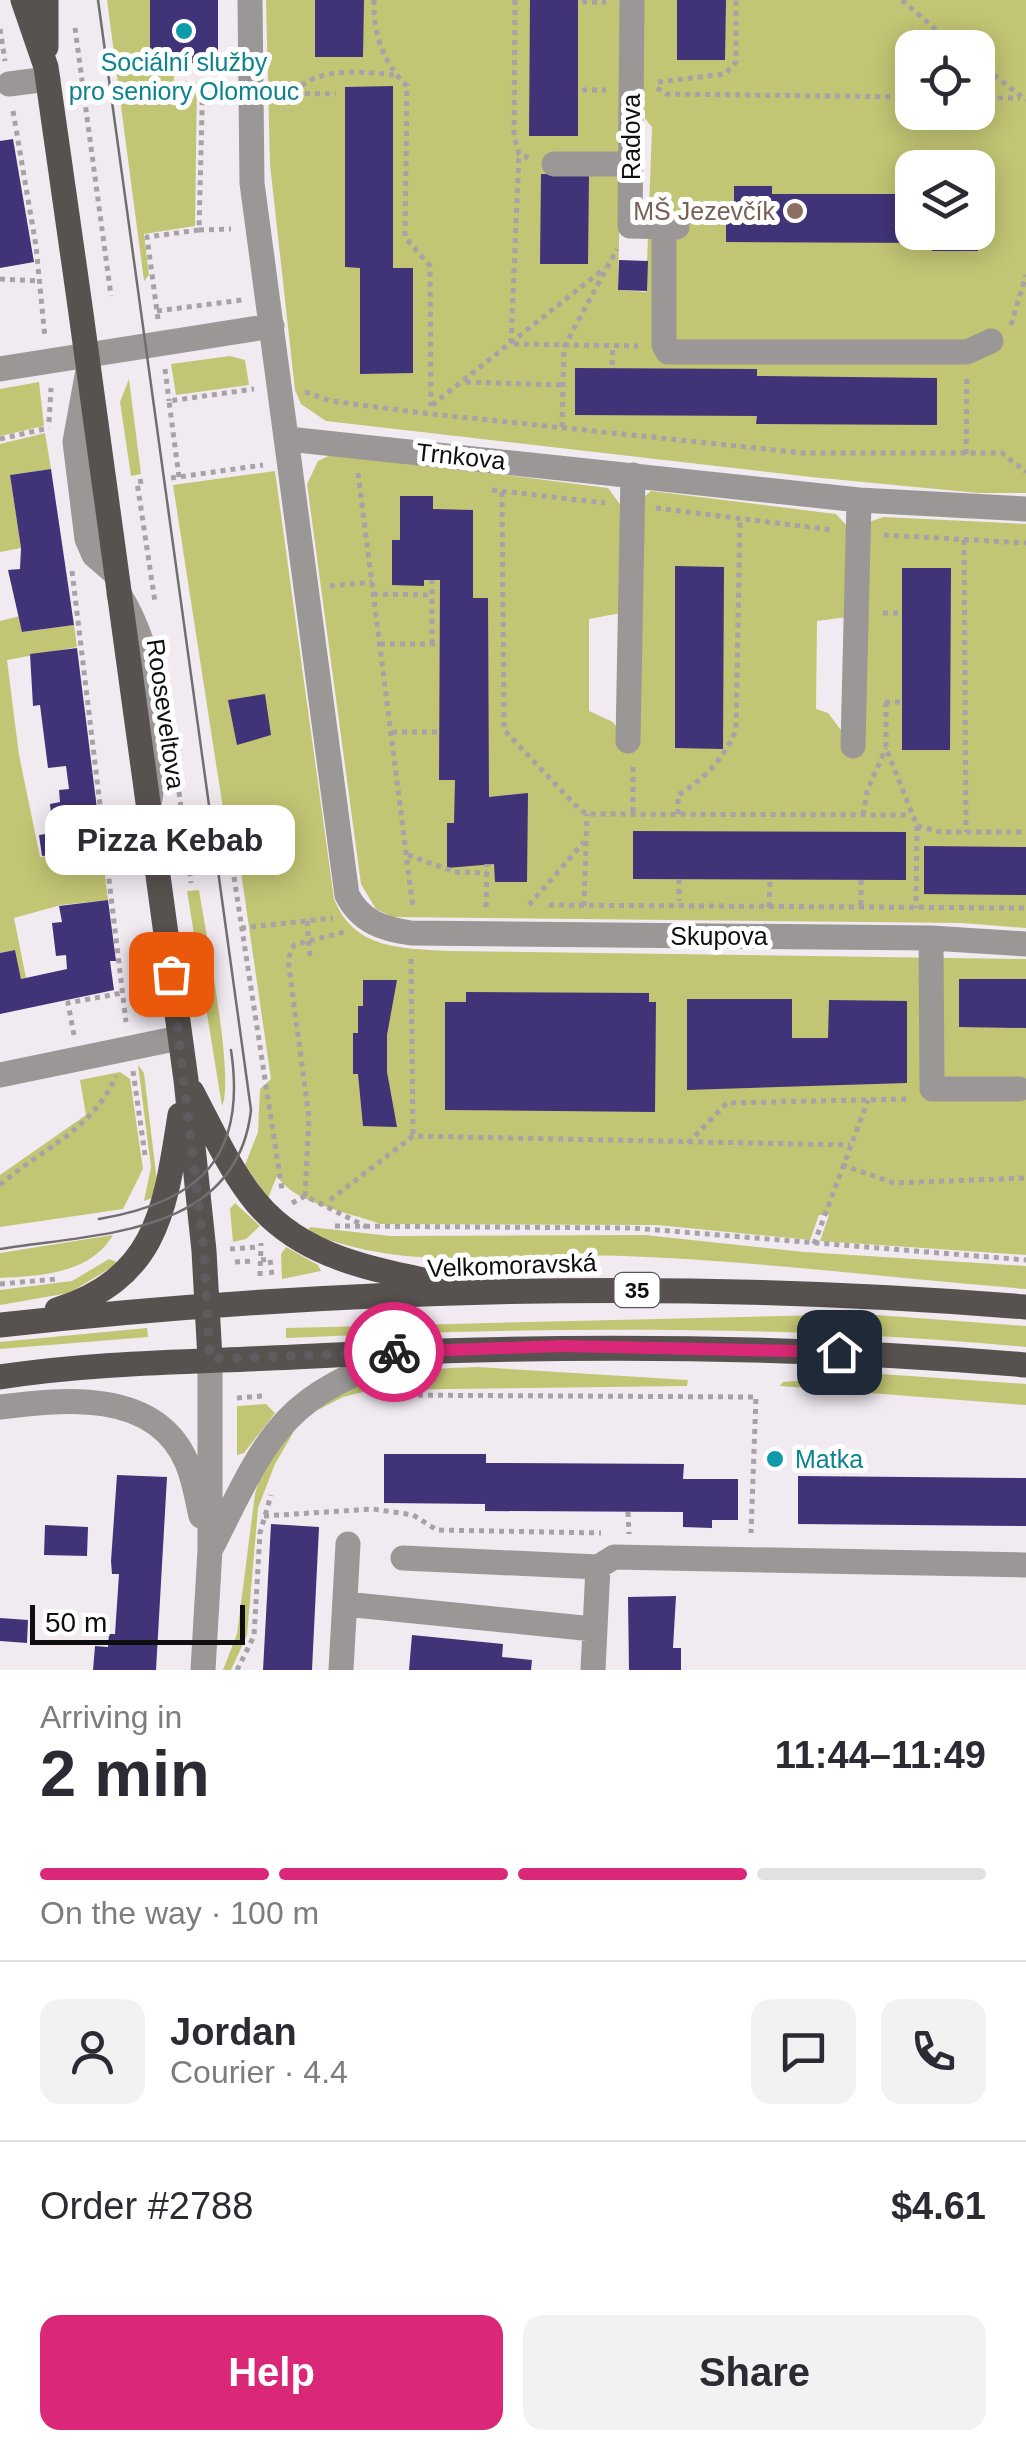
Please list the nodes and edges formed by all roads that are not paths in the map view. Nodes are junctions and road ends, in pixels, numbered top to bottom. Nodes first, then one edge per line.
1 (23, 0) edge
2 (46, 0) edge
3 (250, 0) edge
4 (623, 1) edge
5 (47, 73) junction
6 (9, 84) road end
7 (554, 164) road end
8 (630, 164) junction
9 (272, 326) junction
10 (991, 340) road end
11 (87, 361) junction
12 (0, 369) edge
13 (288, 439) junction
14 (633, 474) junction
15 (859, 500) junction
16 (1026, 509) edge
17 (628, 741) road end
18 (853, 746) dead end
19 (930, 938) junction
20 (1026, 944) edge
21 (179, 1038) junction
22 (0, 1075) edge
23 (186, 1080) junction
24 (1019, 1089) dead end
25 (494, 1295) junction
26 (207, 1305) junction
27 (1026, 1307) edge
28 (0, 1324) edge
29 (422, 1350) junction
30 (210, 1359) junction
31 (1026, 1364) edge
32 (0, 1376) edge
33 (0, 1406) edge
34 (348, 1544) dead end
35 (210, 1550) junction
36 (403, 1558) dead end
37 (1026, 1565) edge
38 (598, 1567) junction
39 (345, 1604) junction
40 (593, 1629) junction
41 (203, 1670) edge
42 (341, 1670) edge
43 (593, 1670) edge

1 - 5 main road, Rooseveltova
2 - 5 main road, Rooseveltova
3 - 9 street
4 - 8 street, Radova
5 - 6 street
5 - 11 main road, Rooseveltova
7 - 8 street
8 - 10 street, Radova
9 - 11 street
9 - 13 street
11 - 12 street
11 - 21 main road, Rooseveltova
13 - 14 street, Trnkova
13 - 19 street, Skupova
14 - 15 street, Trnkova
14 - 17 street
15 - 16 street, Trnkova
15 - 18 street
19 - 20 street, Skupova
19 - 24 street
21 - 22 street
21 - 23 main road, Rooseveltova
23 - 25 main road
23 - 26 main road, Rooseveltova
23 - 28 main road
25 - 26 main road, Velkomoravská / 35
25 - 27 main road, Velkomoravská / 35
26 - 28 main road, Velkomoravská / 35
26 - 30 main road, Rooseveltova
29 - 30 main road
29 - 31 main road
29 - 35 street
30 - 32 main road
30 - 35 street, Rooseveltova
33 - 35 street
34 - 39 street
35 - 41 street, Rooseveltova
36 - 38 street
37 - 38 street
38 - 40 street
39 - 40 street
39 - 42 street
40 - 43 street

